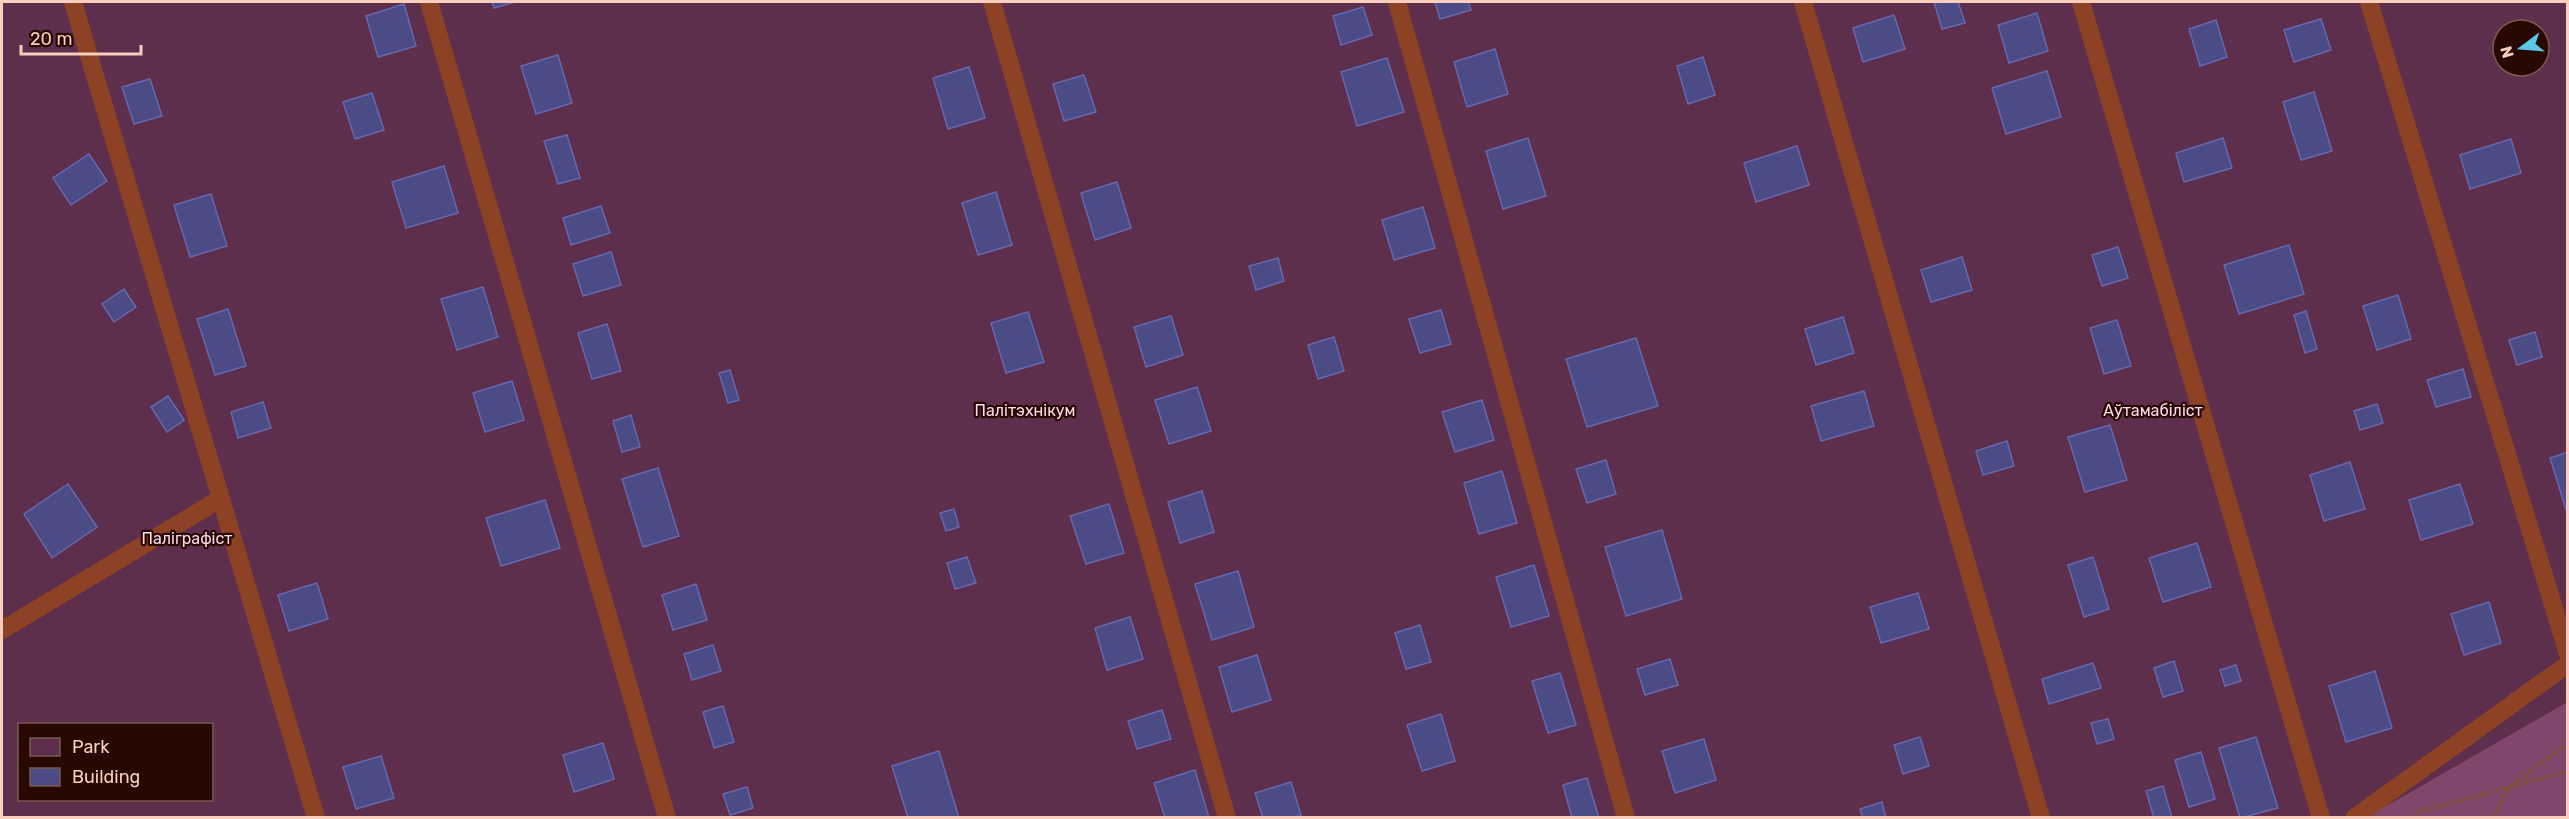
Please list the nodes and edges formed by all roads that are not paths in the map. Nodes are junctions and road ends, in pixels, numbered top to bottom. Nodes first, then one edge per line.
1 (74, 2) edge
2 (429, 2) edge
3 (992, 2) edge
4 (1397, 2) edge
5 (1803, 2) edge
6 (2081, 2) edge
7 (2369, 2) edge
8 (220, 499) junction
9 (2, 630) edge
10 (2568, 654) edge
11 (2568, 664) edge
12 (316, 818) edge
13 (667, 818) edge
14 (1227, 818) edge
15 (1626, 818) edge
16 (2042, 818) edge
17 (2321, 818) edge
18 (2354, 818) edge

1 - 8 lane
2 - 13 lane
3 - 14 lane
4 - 15 lane
5 - 16 lane
6 - 17 lane
7 - 10 lane
8 - 9 lane
8 - 12 lane
11 - 18 lane

